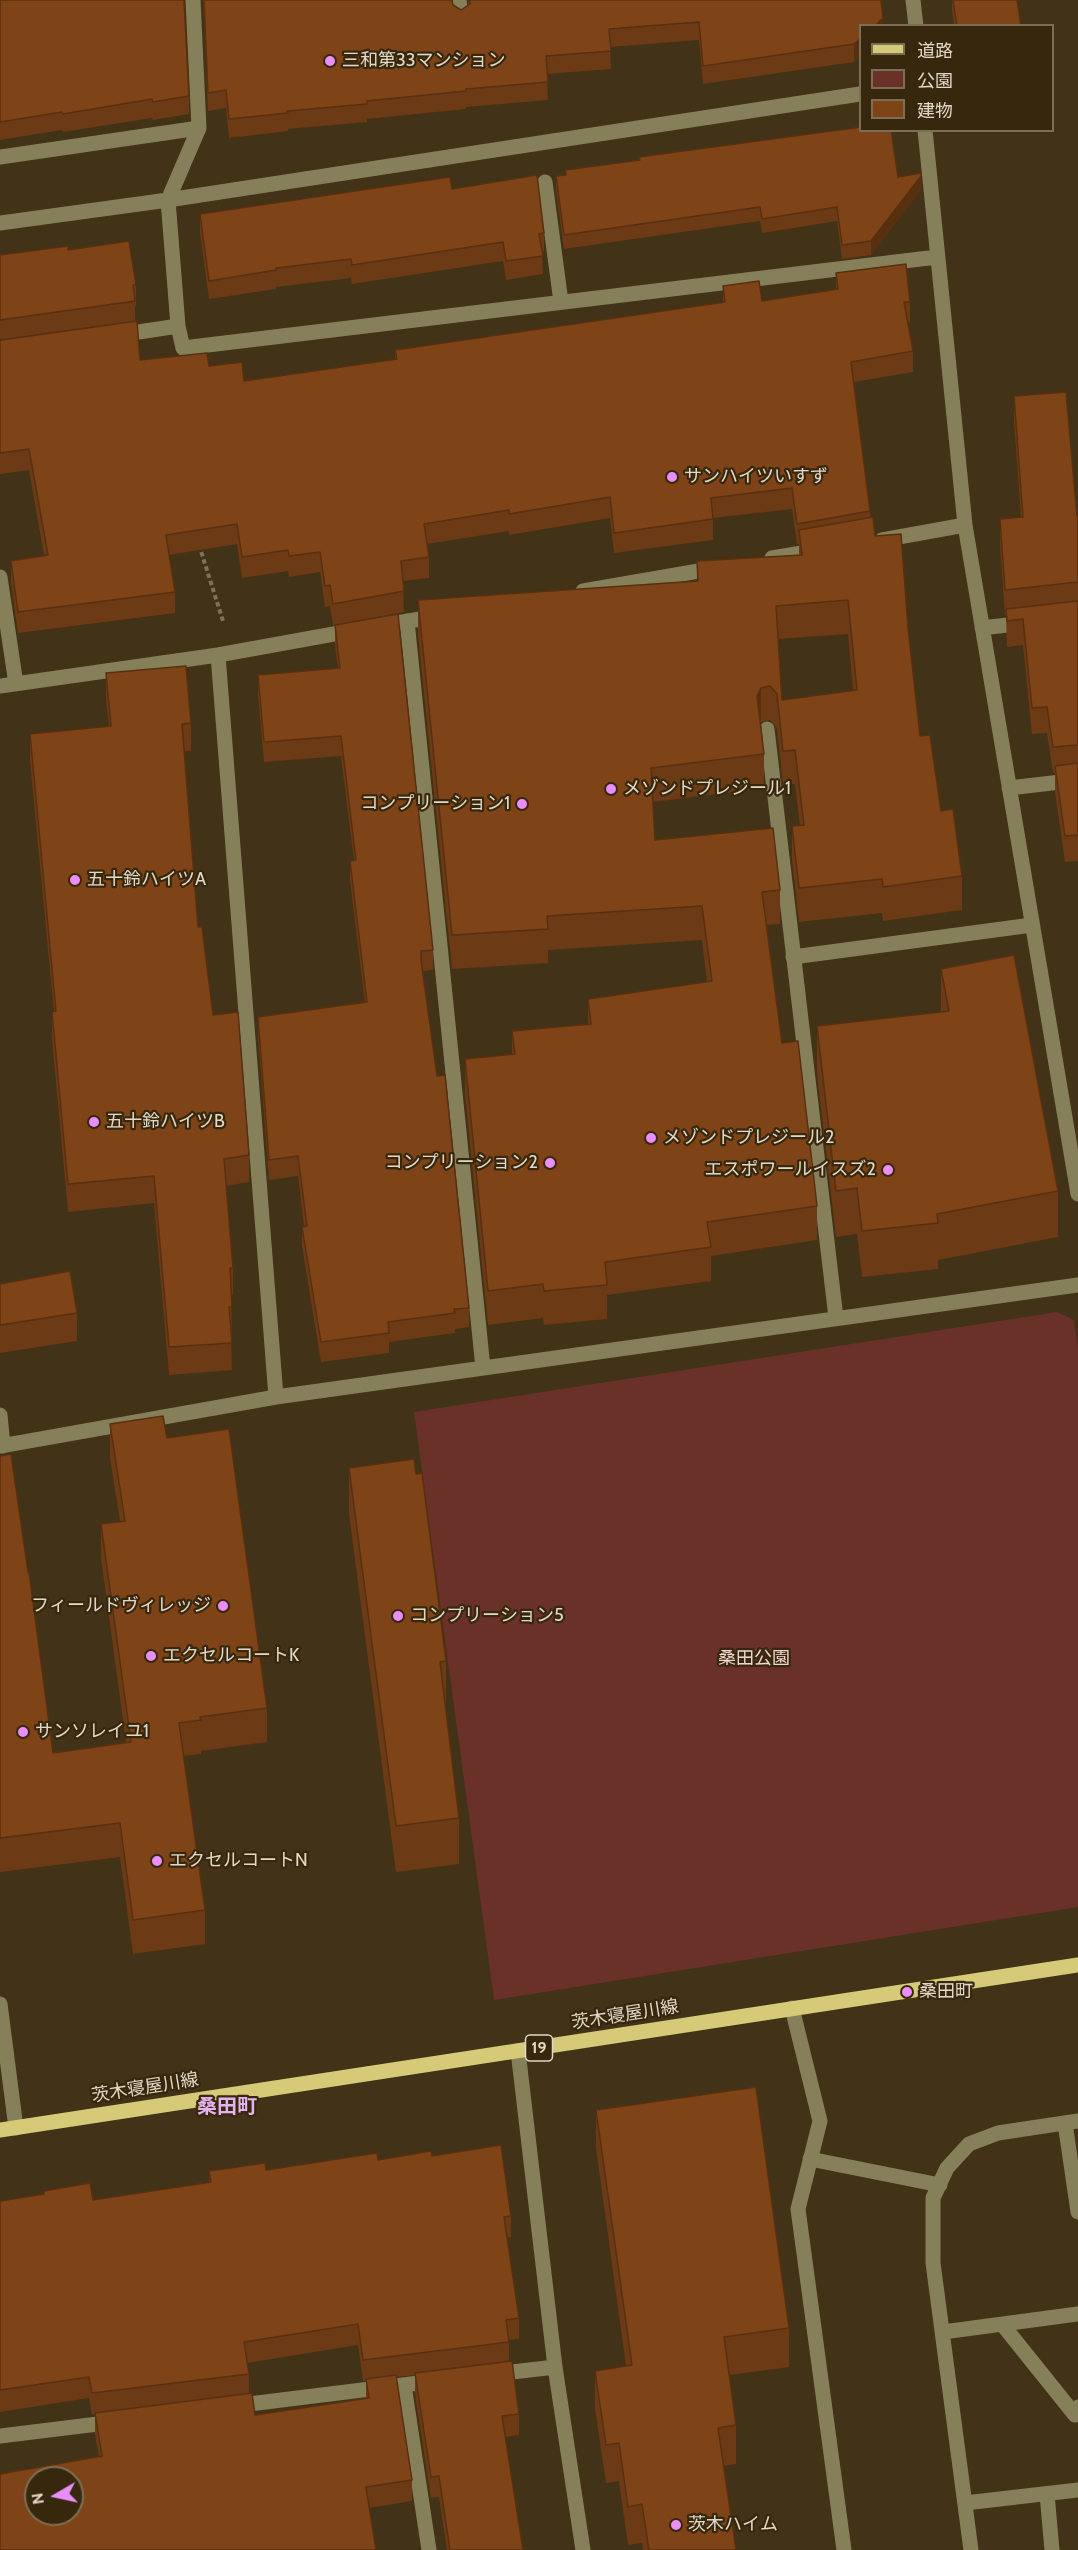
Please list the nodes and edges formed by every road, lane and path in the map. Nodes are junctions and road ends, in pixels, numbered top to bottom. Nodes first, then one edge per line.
1 (193, 0) edge
2 (459, 0) edge
3 (913, 0) edge
4 (461, 18) edge
5 (915, 24) edge
6 (859, 94) edge
7 (199, 128) junction
8 (926, 132) edge
9 (0, 156) edge
10 (544, 182) dead end
11 (168, 200) junction
12 (0, 223) edge
13 (937, 257) junction
14 (561, 302) junction
15 (178, 327) junction
16 (100, 337) edge
17 (965, 525) junction
18 (197, 539) edge
19 (872, 541) edge
20 (837, 547) edge
21 (756, 561) edge
22 (732, 565) edge
23 (0, 578) edge
24 (570, 593) edge
25 (454, 613) edge
26 (407, 621) junction
27 (1035, 622) edge
28 (982, 628) junction
29 (225, 653) junction
30 (16, 684) junction
31 (0, 686) edge
32 (767, 729) dead end
33 (1078, 780) edge
34 (1009, 788) junction
35 (1032, 925) junction
36 (793, 957) junction
37 (1078, 1194) edge
38 (1078, 1285) edge
39 (836, 1318) junction
40 (483, 1368) junction
41 (276, 1397) junction
42 (0, 1415) edge
43 (2, 1446) edge
44 (1078, 1965) edge
45 (0, 2004) edge
46 (792, 2008) junction
47 (518, 2051) junction
48 (1072, 2122) edge
49 (16, 2128) junction
50 (0, 2130) edge
51 (810, 2159) junction
52 (940, 2185) junction
53 (1078, 2212) edge
54 (1078, 2314) edge
55 (1002, 2324) junction
56 (943, 2332) junction
57 (555, 2367) junction
58 (485, 2375) edge
59 (450, 2379) edge
60 (404, 2385) junction
61 (1078, 2407) edge
62 (214, 2409) edge
63 (131, 2420) edge
64 (0, 2436) edge
65 (1078, 2490) edge
66 (1047, 2494) junction
67 (965, 2503) junction
68 (429, 2550) edge
69 (583, 2550) edge
70 (844, 2550) edge
71 (971, 2550) edge
72 (1052, 2550) edge

1 - 7 street
2 - 4 street
3 - 5 street
6 - 11 street
7 - 9 street
7 - 11 street
8 - 13 street
10 - 14 street
11 - 12 street
11 - 15 street
13 - 14 street
13 - 17 street
14 - 15 street
15 - 16 street
17 - 19 street
17 - 28 street
18 - 29 path
20 - 21 street
22 - 24 street
23 - 30 street
25 - 26 street
26 - 29 street
26 - 40 street
27 - 28 street
28 - 34 street
29 - 30 street
29 - 41 street
30 - 31 street
32 - 36 street
33 - 34 street
34 - 35 street
35 - 36 street
35 - 37 street
36 - 39 street
38 - 39 street
39 - 40 street
40 - 41 street
41 - 43 street
42 - 43 street
44 - 46 main road, 茨木寝屋川線 / 19
45 - 49 street
46 - 47 main road, 茨木寝屋川線 / 19
46 - 51 street
47 - 49 main road, 茨木寝屋川線 / 19
47 - 57 street
48 - 52 street
48 - 53 street
49 - 50 main road, 茨木寝屋川線 / 19
51 - 52 street
51 - 70 street
52 - 56 street
54 - 55 street
55 - 56 street
55 - 61 street
56 - 67 street
57 - 58 street
57 - 69 street
59 - 60 street
60 - 62 street
60 - 68 street
63 - 64 street
65 - 66 street
66 - 67 street
66 - 72 street
67 - 71 street

